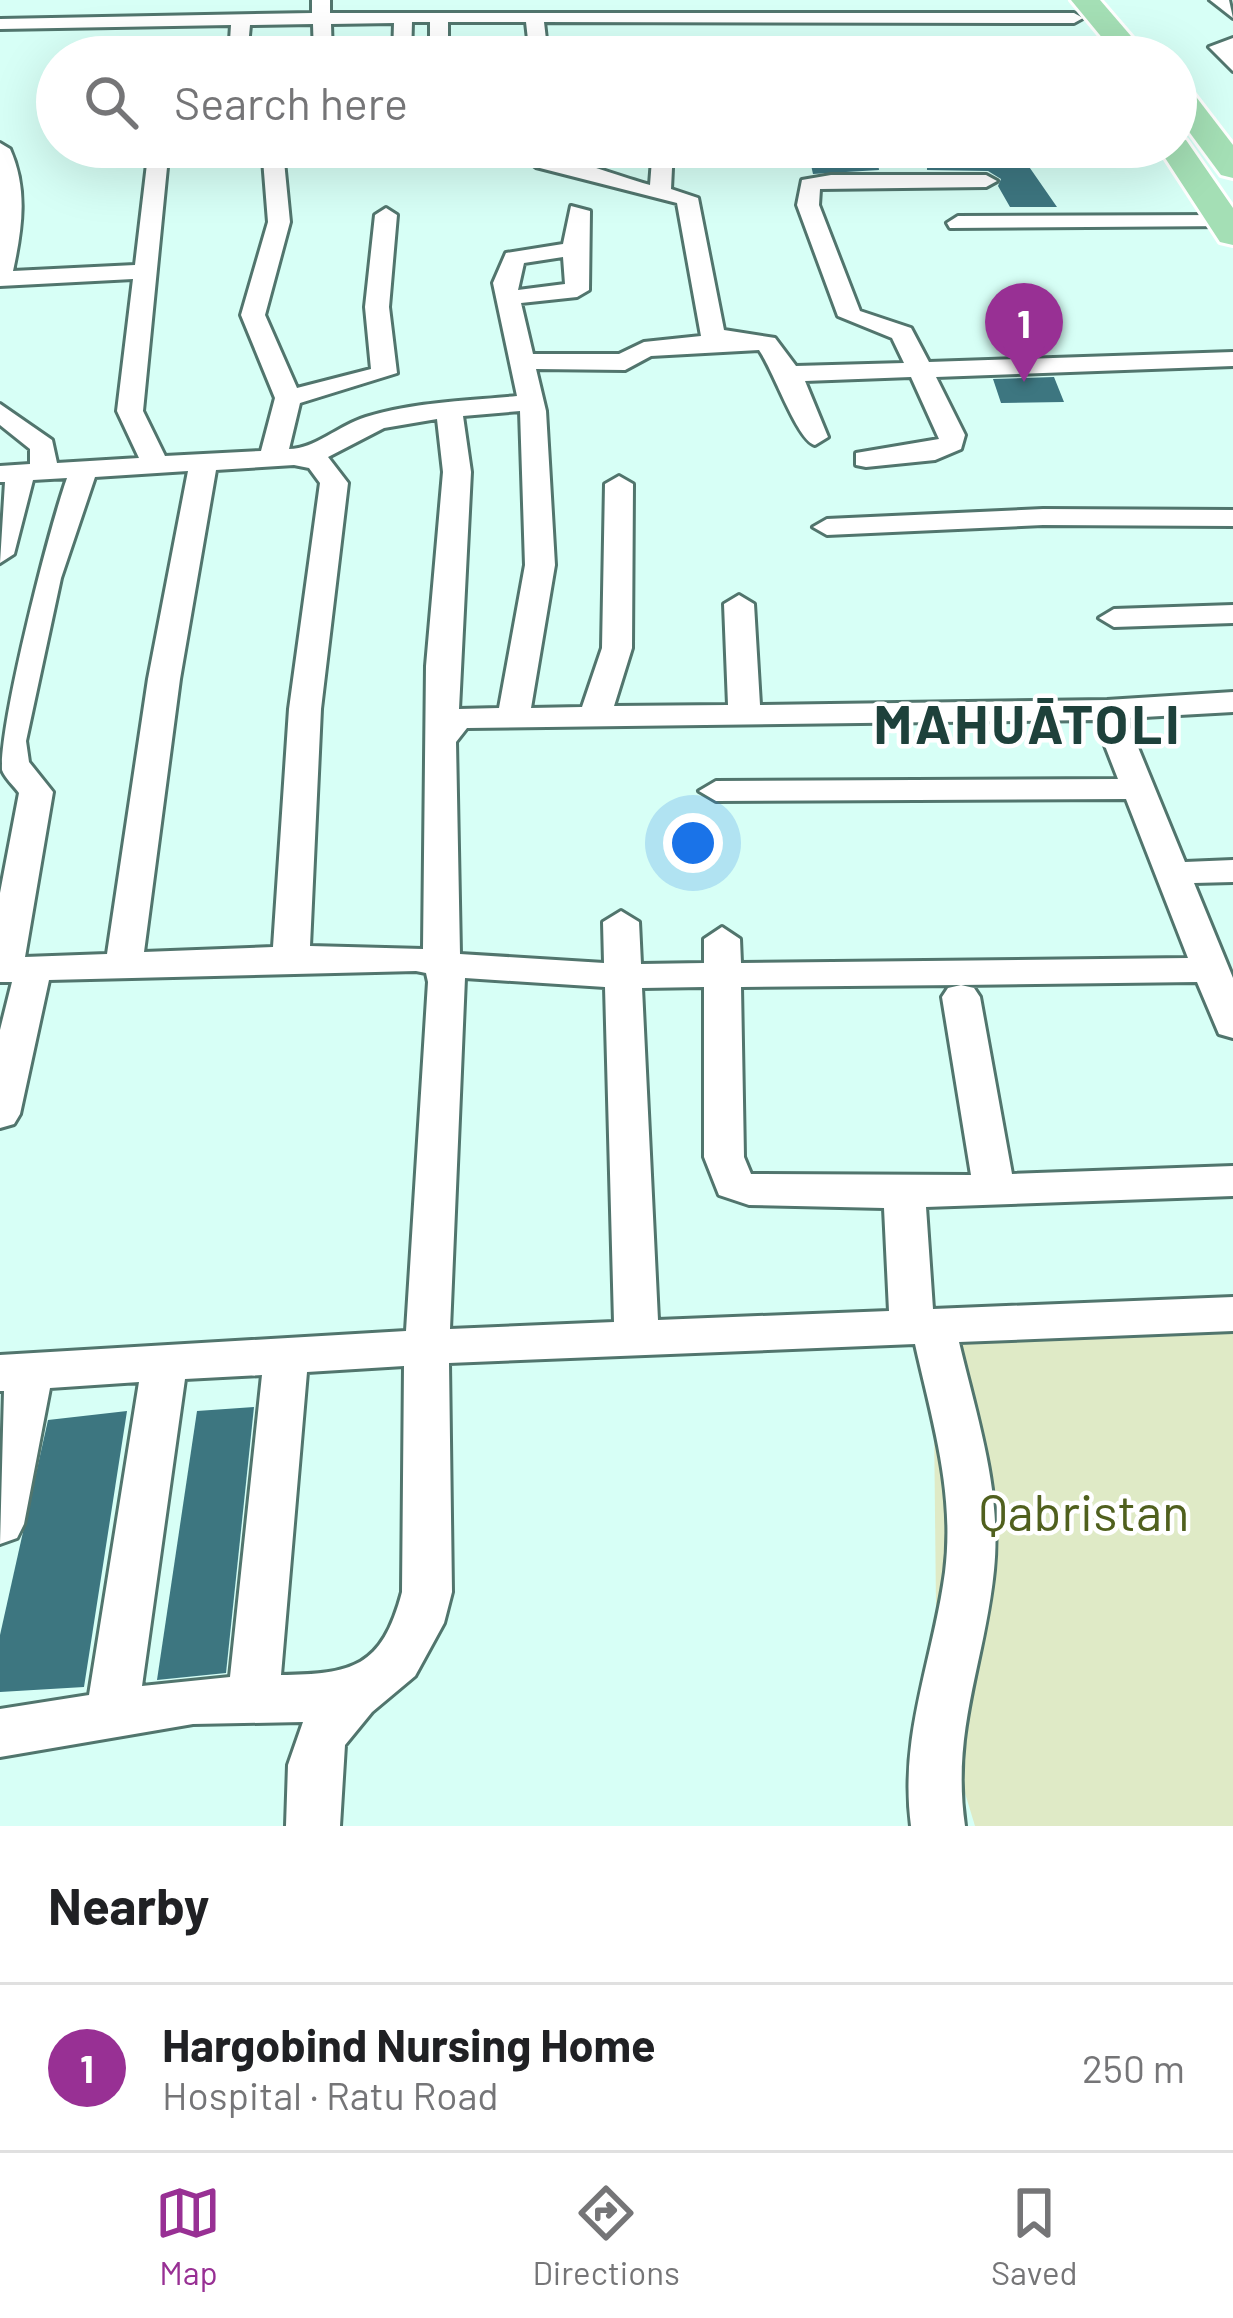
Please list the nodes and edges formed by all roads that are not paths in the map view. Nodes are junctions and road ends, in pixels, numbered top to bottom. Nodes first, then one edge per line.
1 (4, 0) edge
2 (100, 0) edge
3 (206, 0) edge
4 (1102, 0) edge
5 (1220, 0) edge
6 (1072, 4) edge
7 (0, 9) edge
8 (323, 9) edge
9 (844, 9) edge
10 (450, 11) edge
11 (756, 12) edge
12 (1233, 13) edge
13 (403, 16) junction
14 (534, 16) junction
15 (682, 17) junction
16 (208, 21) junction
17 (242, 21) junction
18 (0, 24) edge
19 (92, 33) junction
20 (240, 36) edge
21 (403, 36) edge
22 (536, 36) edge
23 (676, 36) edge
24 (1094, 36) edge
25 (1109, 36) edge
26 (1132, 36) edge
27 (1233, 44) edge
28 (1233, 65) edge
29 (1197, 120) edge
30 (1197, 138) edge
31 (0, 149) edge
32 (156, 168) edge
33 (273, 168) edge
34 (562, 168) edge
35 (662, 168) edge
36 (1189, 168) edge
37 (1197, 168) edge
38 (1233, 168) edge
39 (986, 181) dead end
40 (1233, 187) edge
41 (660, 194) junction
42 (579, 211) dead end
43 (386, 215) dead end
44 (958, 223) dead end
45 (1230, 223) edge
46 (574, 249) junction
47 (144, 272) junction
48 (0, 278) edge
49 (507, 298) junction
50 (724, 340) junction
51 (1233, 359) edge
52 (520, 361) junction
53 (917, 368) junction
54 (789, 374) junction
55 (288, 398) junction
56 (531, 402) junction
57 (449, 410) junction
58 (0, 412) edge
59 (815, 437) dead end
60 (273, 458) junction
61 (310, 458) junction
62 (866, 459) dead end
63 (203, 464) junction
64 (157, 468) junction
65 (83, 471) junction
66 (22, 474) edge
67 (619, 484) dead end
68 (1233, 518) edge
69 (826, 526) dead end
70 (0, 554) edge
71 (739, 604) dead end
72 (1233, 614) edge
73 (1114, 618) dead end
74 (1233, 702) edge
75 (1107, 710) junction
76 (744, 713) junction
77 (598, 715) junction
78 (514, 716) junction
79 (443, 730) junction
80 (1138, 789) junction
81 (716, 791) dead end
82 (1233, 871) edge
83 (1172, 873) junction
84 (621, 922) dead end
85 (722, 956) junction
86 (291, 958) junction
87 (442, 965) junction
88 (124, 966) junction
89 (12, 970) edge
90 (1211, 970) junction
91 (622, 974) junction
92 (961, 998) dead end
93 (1233, 1024) edge
94 (0, 1114) edge
95 (1233, 1181) edge
96 (994, 1190) junction
97 (904, 1193) junction
98 (1233, 1314) edge
99 (922, 1326) junction
100 (637, 1338) junction
101 (427, 1347) junction
102 (286, 1355) junction
103 (165, 1363) junction
104 (15, 1372) edge
105 (0, 1524) edge
106 (351, 1697) junction
107 (253, 1700) junction
108 (112, 1712) junction
109 (0, 1733) edge
110 (314, 1826) edge
111 (938, 1826) edge

1 - 7 street
2 - 19 street
3 - 16 street
4 - 26 main road
5 - 12 street
6 - 9 street
6 - 24 main road
6 - 25 main road
8 - 13 street
8 - 17 street
9 - 11 street
10 - 13 street
10 - 14 street
11 - 15 street
13 - 21 street
14 - 15 street
14 - 22 street
15 - 23 street
16 - 17 street
16 - 19 street
17 - 20 street
18 - 19 street
27 - 28 street
29 - 38 main road
30 - 40 main road
31 - 48 street
32 - 47 street
33 - 55 street
34 - 41 street
35 - 41 street
36 - 45 main road
37 - 45 main road
39 - 53 street
41 - 50 street
42 - 46 street
43 - 55 street
44 - 45 street
46 - 49 street
46 - 49 street
47 - 48 street
47 - 64 street
49 - 52 street
50 - 52 street
50 - 54 street
51 - 53 street
52 - 56 street
53 - 54 street
53 - 62 street
54 - 59 street
55 - 60 street
56 - 57 street
56 - 78 street
57 - 61 street
57 - 79 street
58 - 66 street
60 - 61 street
60 - 63 street
61 - 86 street
63 - 64 street
63 - 88 street
64 - 65 street
65 - 66 street
65 - 89 street
66 - 70 street
67 - 77 street
68 - 69 street
71 - 76 street
72 - 73 street
74 - 75 street
75 - 76 street
75 - 80 street
76 - 77 street
77 - 78 street
78 - 79 street
79 - 87 street
80 - 81 street
80 - 83 street
82 - 83 street
83 - 90 street
84 - 91 street
85 - 90 street
85 - 91 street
85 - 97 street
86 - 87 street
86 - 88 street
87 - 91 street
87 - 101 street
88 - 89 street
89 - 94 street
90 - 93 street
91 - 100 street
92 - 96 street
95 - 96 street
96 - 97 street
97 - 99 street
98 - 99 street
99 - 100 street
99 - 111 street
100 - 101 street
101 - 102 street
101 - 106 street
102 - 103 street
102 - 107 street
103 - 104 street
103 - 108 street
104 - 105 street
106 - 107 street
106 - 110 street
107 - 108 street
108 - 109 street

